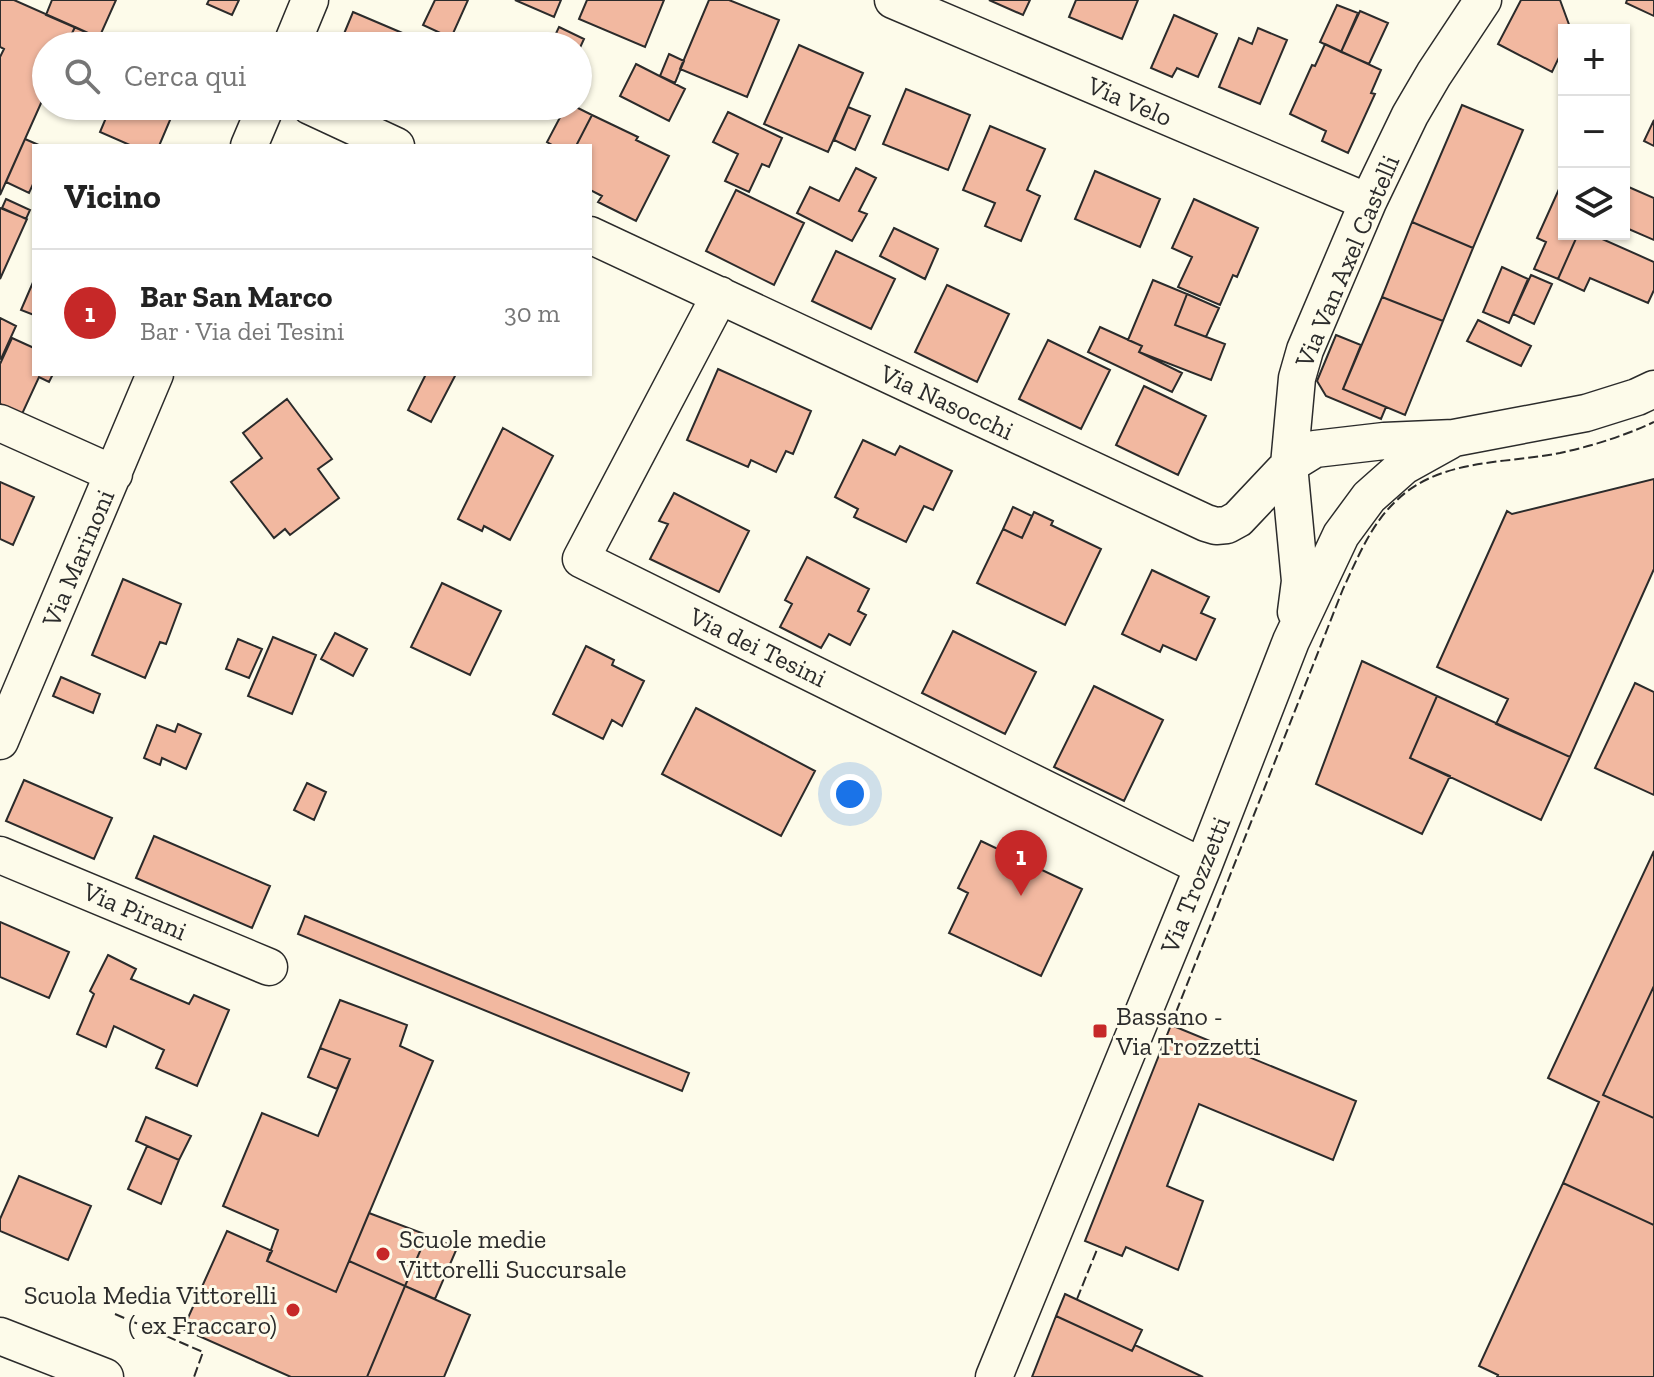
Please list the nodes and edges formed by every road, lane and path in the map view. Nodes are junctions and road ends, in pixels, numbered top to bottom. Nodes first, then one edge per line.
1 (310, 0) edge
2 (893, 0) edge
3 (1483, 0) edge
4 (297, 32) edge
5 (260, 120) edge
6 (340, 120) edge
7 (250, 144) edge
8 (392, 144) edge
9 (1368, 202) junction
10 (592, 236) edge
11 (720, 295) junction
12 (154, 376) edge
13 (1654, 389) edge
14 (0, 423) edge
15 (1454, 438) junction
16 (1289, 465) junction
17 (114, 474) junction
18 (1291, 641) junction
19 (0, 741) edge
20 (0, 855) edge
21 (1203, 867) junction
22 (269, 967) dead end
23 (0, 1336) edge
24 (105, 1377) edge
25 (994, 1377) edge

1 - 4 street
2 - 9 street, Via Velo
3 - 9 street, Via Van Axel Castelli
5 - 7 street
6 - 8 street
9 - 16 street, Via Van Axel Castelli
10 - 11 street, Via Nasocchi
11 - 16 street, Via Nasocchi
11 - 21 street, Via dei Tesini
12 - 17 street, Via Marinoni
13 - 15 street, Via Trozzetti
14 - 17 street
15 - 16 street, Via Trozzetti
15 - 18 street, Via Trozzetti
16 - 18 street, Via Van Axel Castelli
17 - 19 street, Via Marinoni
18 - 21 street, Via Trozzetti
20 - 22 street, Via Pirani
21 - 25 street, Via Trozzetti
23 - 24 street

